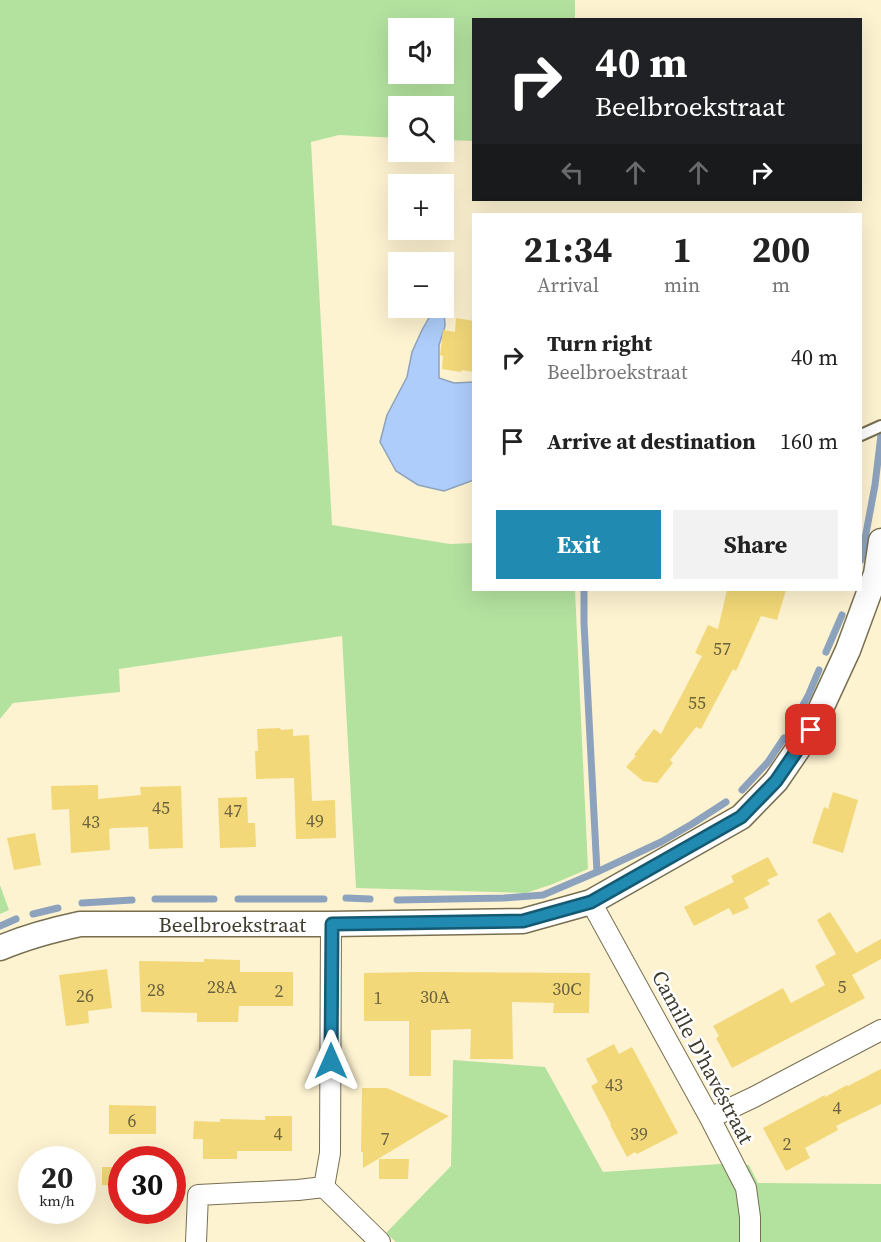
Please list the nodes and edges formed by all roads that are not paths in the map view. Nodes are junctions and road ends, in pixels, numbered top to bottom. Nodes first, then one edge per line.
1 (881, 426) edge
2 (862, 435) edge
3 (881, 541) edge
4 (591, 902) junction
5 (332, 924) junction
6 (0, 948) edge
7 (881, 1030) edge
8 (710, 1119) junction
9 (324, 1187) junction
10 (196, 1242) edge
11 (380, 1242) edge
12 (750, 1242) edge

1 - 2 lane
3 - 4 street, Beelbroekstraat
4 - 5 street, Beelbroekstraat
4 - 8 street, Camille D'havéstraat
5 - 6 street, Beelbroekstraat
5 - 9 street
7 - 8 street
8 - 12 street, Camille D'havéstraat
9 - 10 street
9 - 11 street

